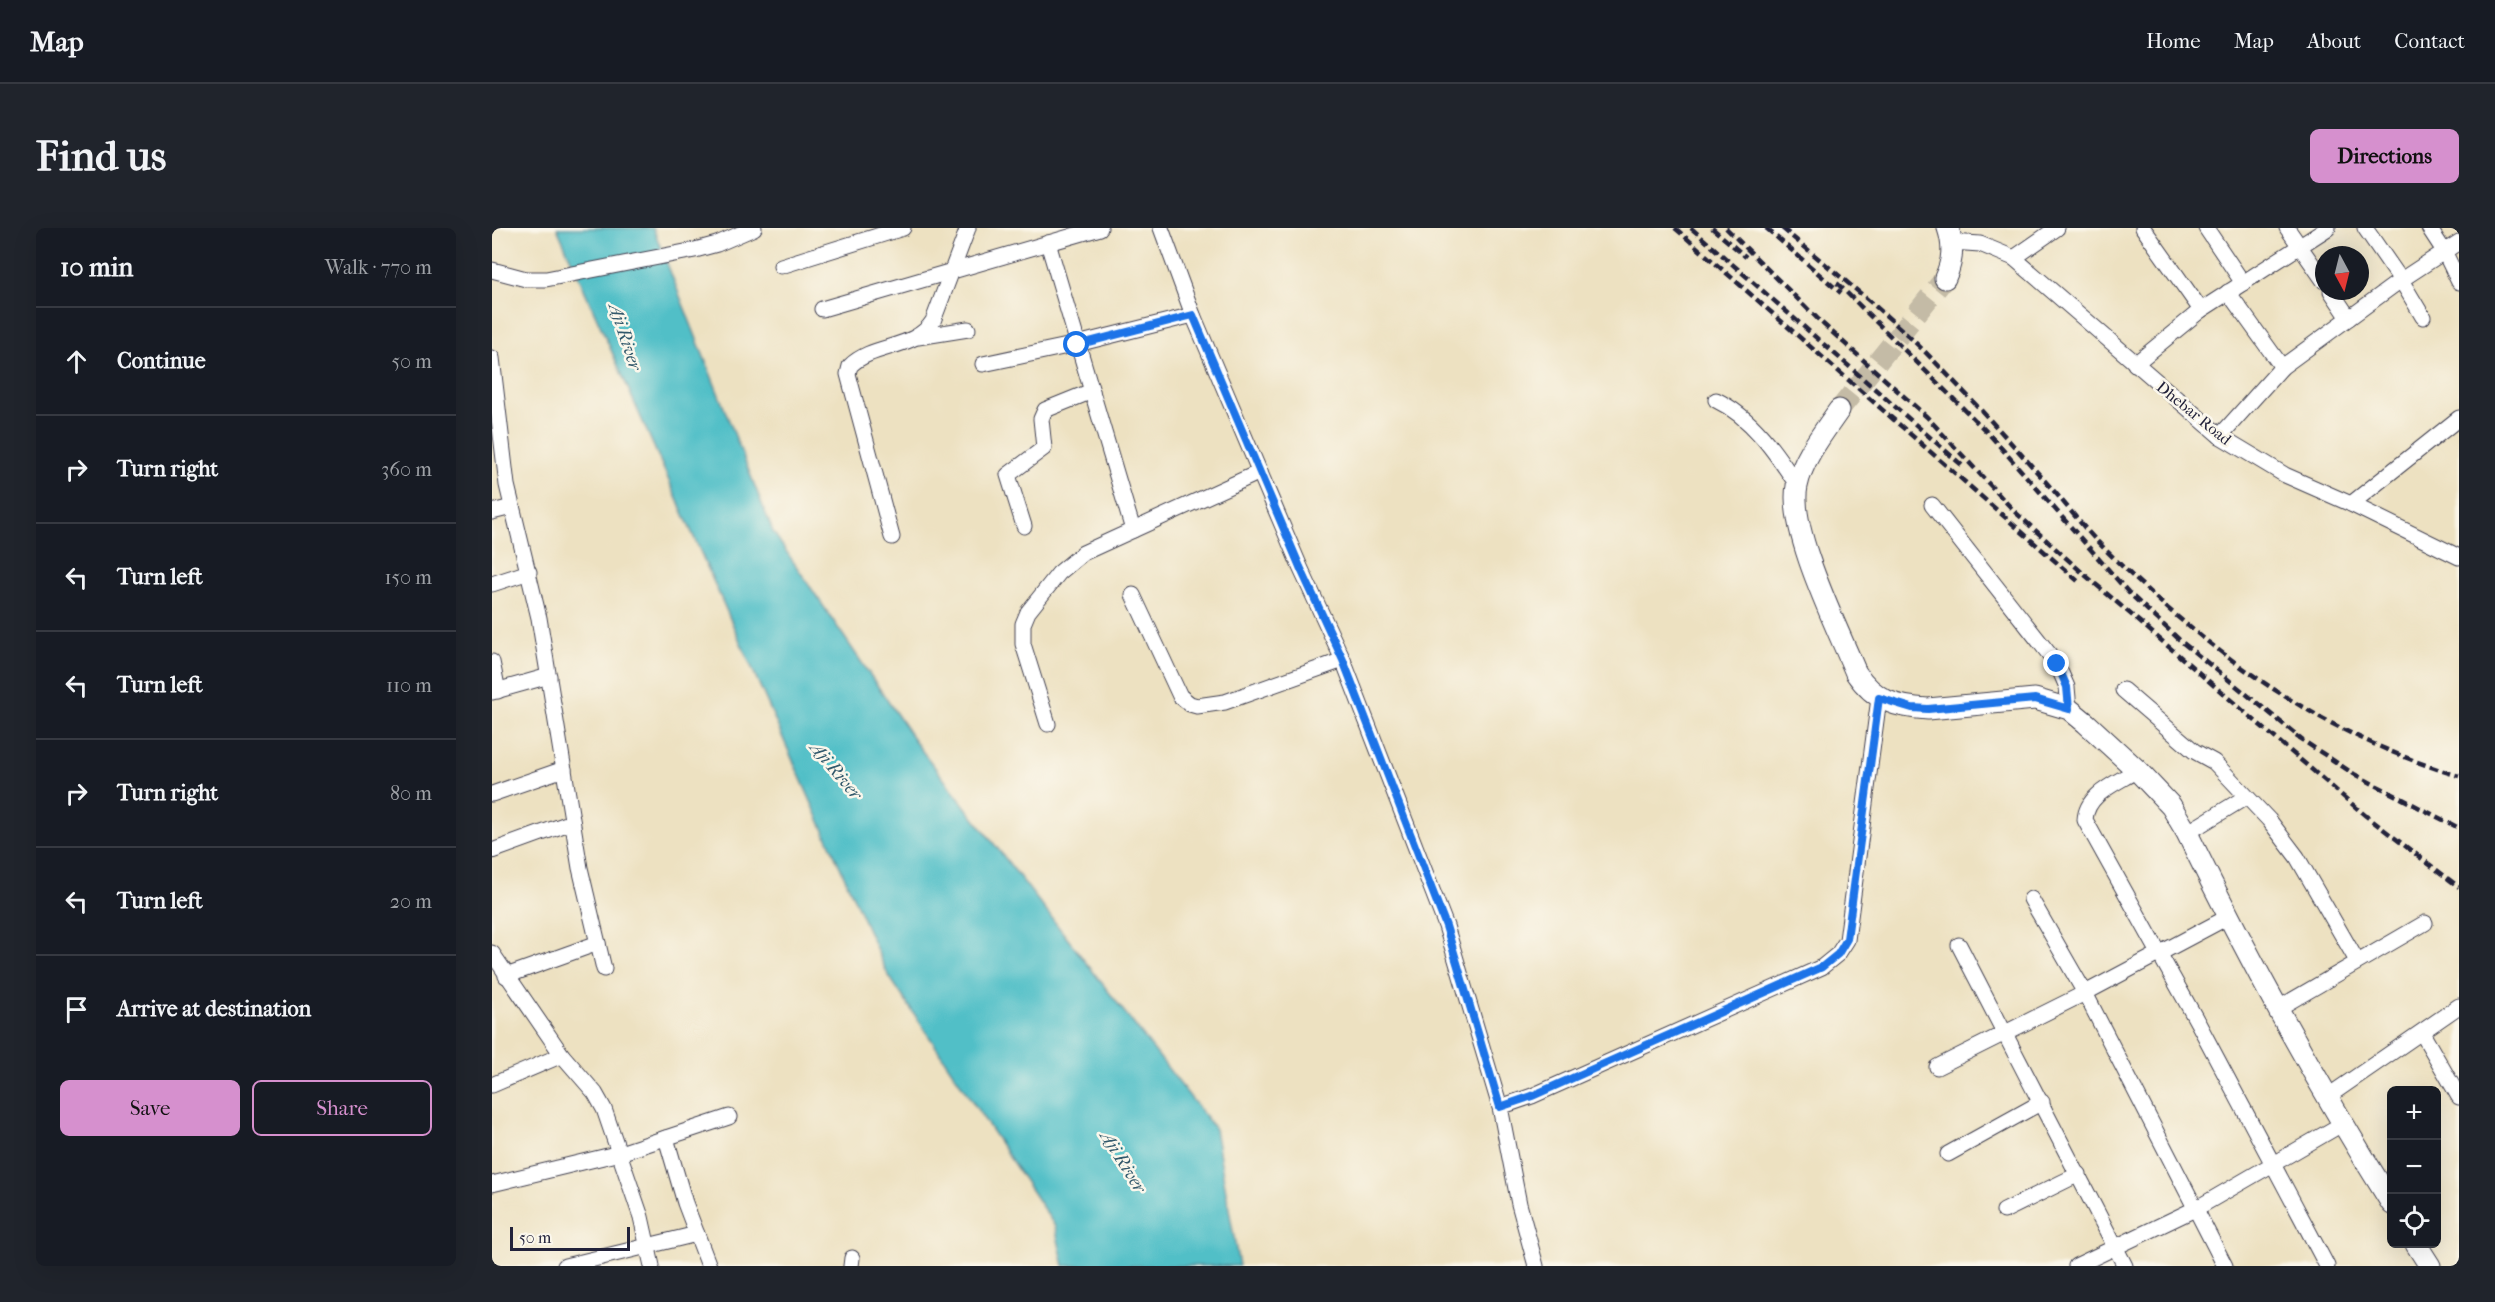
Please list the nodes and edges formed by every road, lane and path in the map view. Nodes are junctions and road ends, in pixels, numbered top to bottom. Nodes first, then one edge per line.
1 (903, 228) edge
2 (968, 228) edge
3 (1100, 228) edge
4 (1161, 228) edge
5 (2057, 228) edge
6 (2143, 228) edge
7 (2206, 228) edge
8 (2287, 228) edge
9 (2328, 228) edge
10 (2365, 228) edge
11 (2429, 228) edge
12 (745, 230) edge
13 (1950, 235) edge
14 (2459, 242) edge
15 (1048, 243) junction
16 (2300, 247) junction
17 (2445, 251) junction
18 (2014, 258) junction
19 (781, 266) dead end
20 (2315, 269) edge
21 (492, 270) edge
22 (952, 270) junction
23 (1945, 278) tunnel mouth
24 (2401, 280) junction
25 (2459, 282) edge
26 (2243, 283) junction
27 (2228, 292) junction
28 (2337, 300) edge
29 (822, 309) dead end
30 (2201, 310) junction
31 (1193, 315) junction
32 (2423, 317) dead end
33 (2349, 318) junction
34 (968, 329) dead end
35 (918, 337) junction
36 (1077, 345) junction
37 (492, 358) edge
38 (983, 364) dead end
39 (2135, 364) junction
40 (2282, 366) junction
41 (1092, 391) junction
42 (1716, 400) dead end
43 (1839, 410) tunnel mouth
44 (2459, 418) edge
45 (2220, 436) junction
46 (1260, 472) junction
47 (1797, 485) junction
48 (2351, 504) junction
49 (1932, 505) dead end
50 (512, 507) junction
51 (492, 512) edge
52 (1024, 526) dead end
53 (1133, 530) junction
54 (892, 537) dead end
55 (2459, 557) edge
56 (529, 572) junction
57 (492, 584) edge
58 (1133, 595) dead end
59 (1343, 660) junction
60 (492, 662) edge
61 (549, 676) junction
62 (2123, 690) dead end
63 (495, 692) edge
64 (1879, 698) junction
65 (2069, 709) junction
66 (1048, 724) dead end
67 (564, 769) junction
68 (2137, 770) junction
69 (492, 794) edge
70 (2246, 797) junction
71 (572, 822) junction
72 (2187, 833) junction
73 (492, 851) edge
74 (2031, 899) dead end
75 (2228, 917) junction
76 (2425, 923) dead end
77 (598, 943) junction
78 (1959, 945) dead end
79 (492, 952) edge
80 (2158, 953) junction
81 (2357, 961) junction
82 (604, 969) dead end
83 (506, 976) junction
84 (2085, 993) junction
85 (2459, 1006) edge
86 (2277, 1009) junction
87 (2006, 1032) junction
88 (2422, 1033) junction
89 (562, 1055) junction
90 (1937, 1067) dead end
91 (492, 1085) edge
92 (2327, 1097) junction
93 (2459, 1097) edge
94 (2042, 1102) junction
95 (1500, 1107) junction
96 (729, 1118) dead end
97 (2342, 1124) junction
98 (666, 1138) junction
99 (620, 1153) junction
100 (1948, 1154) dead end
101 (2274, 1165) junction
102 (2079, 1174) junction
103 (492, 1184) edge
104 (2387, 1197) edge
105 (2197, 1208) junction
106 (2004, 1211) dead end
107 (697, 1234) junction
108 (648, 1244) junction
109 (2115, 1246) junction
110 (2418, 1248) edge
111 (565, 1266) edge
112 (652, 1266) edge
113 (708, 1266) edge
114 (1536, 1266) edge
115 (2076, 1266) edge
116 (2125, 1266) edge
117 (2225, 1266) edge
118 (2327, 1266) edge
119 (2429, 1266) edge

1 - 19 street
2 - 22 street
3 - 15 street
4 - 31 street
5 - 18 street
6 - 30 street
7 - 26 street
8 - 16 street
9 - 16 street
10 - 24 street
11 - 17 street
12 - 21 street
13 - 18 street, Dhebar Road
13 - 23 street, Dhebar Road
14 - 17 street
15 - 22 street
15 - 36 street
16 - 20 street
16 - 26 street
17 - 24 street
17 - 25 street
18 - 39 street, Dhebar Road
22 - 29 street
22 - 35 street
24 - 32 street
24 - 33 street
26 - 27 street
27 - 30 street
27 - 40 street
28 - 33 street
30 - 39 street
31 - 36 street
31 - 46 street
33 - 40 street
34 - 35 street
35 - 54 street
36 - 38 street
36 - 41 street
37 - 50 street
39 - 45 street, Dhebar Road
40 - 45 street
41 - 52 street
41 - 53 street
42 - 47 street
43 - 47 street
44 - 48 street
45 - 48 street, Dhebar Road
46 - 53 street
46 - 59 street
47 - 64 street
48 - 55 street, Dhebar Road
49 - 65 street
50 - 51 street
50 - 56 street
53 - 66 street
56 - 57 street
56 - 61 street
58 - 59 street
59 - 95 street
60 - 63 street
61 - 63 street
61 - 67 street
62 - 70 street
64 - 65 street
64 - 95 street
65 - 68 street
67 - 69 street
67 - 71 street
68 - 72 street
68 - 80 street
70 - 72 street
70 - 81 street
71 - 73 street
71 - 77 street
72 - 75 street
74 - 84 street
75 - 80 street
75 - 86 street
76 - 81 street
77 - 82 street
77 - 83 street
78 - 87 street
79 - 83 street
80 - 84 street
80 - 101 street
81 - 86 street
83 - 89 street
84 - 87 street
84 - 105 street
85 - 88 street
86 - 92 street
87 - 90 street
87 - 94 street
88 - 92 street
88 - 93 street
89 - 91 street
89 - 99 street
92 - 97 street
94 - 100 street
94 - 102 street
95 - 114 street
96 - 98 street
97 - 101 street
97 - 104 street
98 - 99 street
98 - 107 street
99 - 103 street
99 - 108 street
101 - 105 street
101 - 118 street
102 - 106 street
102 - 109 street
105 - 109 street
105 - 117 street
107 - 108 street
107 - 113 street
108 - 111 street
108 - 112 street
109 - 115 street
109 - 116 street
110 - 119 street

